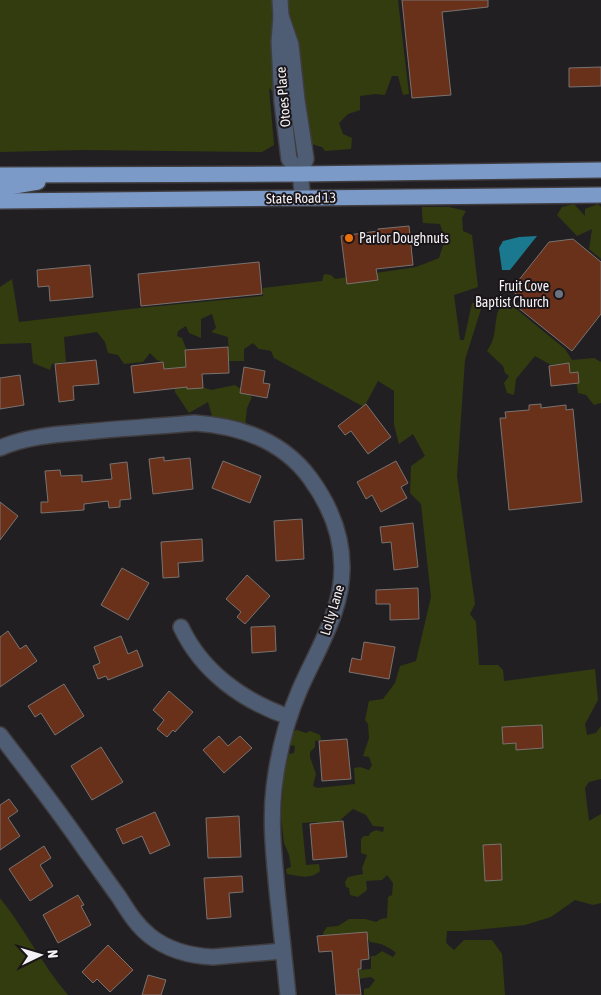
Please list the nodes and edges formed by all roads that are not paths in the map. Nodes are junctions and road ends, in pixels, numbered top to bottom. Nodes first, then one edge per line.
1 (280, 0) edge
2 (601, 170) edge
3 (79, 174) junction
4 (300, 174) junction
5 (0, 175) edge
6 (0, 188) edge
7 (601, 195) edge
8 (303, 198) junction
9 (0, 201) edge
10 (0, 448) edge
11 (181, 627) dead end
12 (289, 717) junction
13 (0, 734) edge
14 (283, 951) junction
15 (288, 995) edge

1 - 4 street, Otoes Place
2 - 4 main road, State Road 13
3 - 4 main road, State Road 13
3 - 5 main road, State Road 13
3 - 6 main road
4 - 8 street, Otoes Place
7 - 8 main road, State Road 13
8 - 9 main road, State Road 13
10 - 12 street, Lolly Lane
11 - 12 street
12 - 14 street, Lolly Lane
13 - 14 street
14 - 15 street, Lolly Lane

